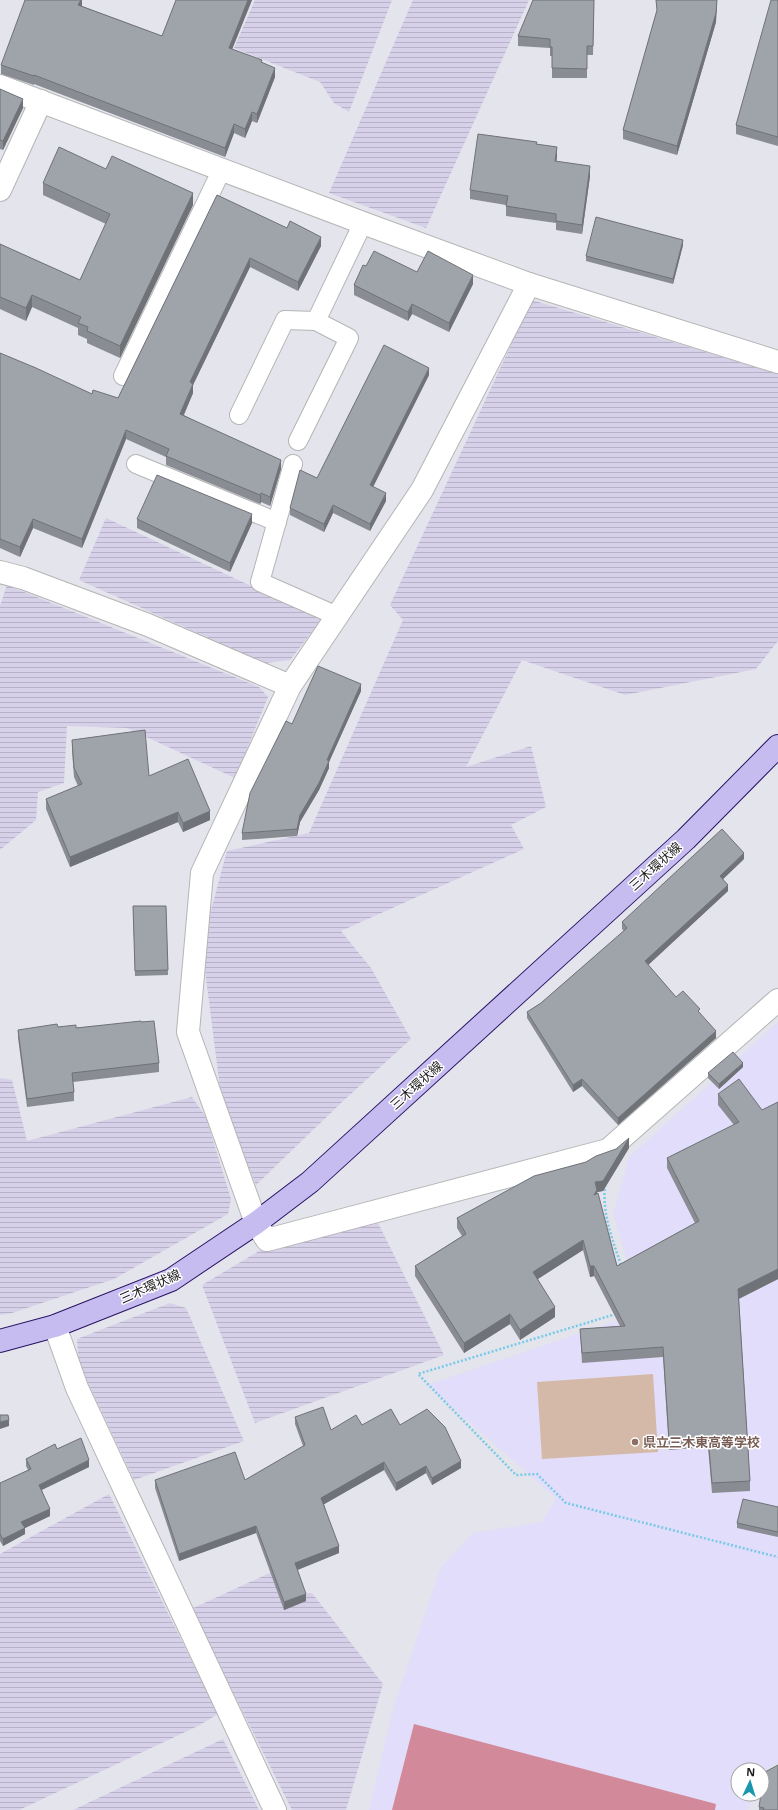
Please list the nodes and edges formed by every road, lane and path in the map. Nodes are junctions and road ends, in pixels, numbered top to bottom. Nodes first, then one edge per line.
1 (0, 86) edge
2 (41, 101) junction
3 (222, 169) junction
4 (0, 190) edge
5 (363, 223) junction
6 (529, 284) junction
7 (316, 321) junction
8 (778, 362) edge
9 (123, 376) dead end
10 (239, 415) dead end
11 (298, 441) dead end
12 (136, 464) dead end
13 (293, 464) dead end
14 (277, 522) junction
15 (0, 572) edge
16 (337, 616) junction
17 (290, 686) junction
18 (777, 750) edge
19 (778, 1000) edge
20 (608, 1150) junction
21 (256, 1223) junction
22 (622, 1269) edge
23 (623, 1312) edge
24 (56, 1326) junction
25 (0, 1341) edge
26 (778, 1557) edge
27 (275, 1810) edge

1 - 2 street
2 - 3 street
2 - 4 street
3 - 5 street
3 - 9 lane
5 - 6 street
5 - 7 lane
6 - 8 street
6 - 16 street
7 - 10 lane
7 - 11 lane
12 - 14 lane
13 - 14 lane
14 - 16 lane
15 - 17 street
16 - 17 street
17 - 21 street
18 - 21 main road, 三木環状線
19 - 20 street
20 - 21 street
20 - 22 path
21 - 24 main road, 三木環状線
23 - 26 path
24 - 25 main road, 三木環状線
24 - 27 street

